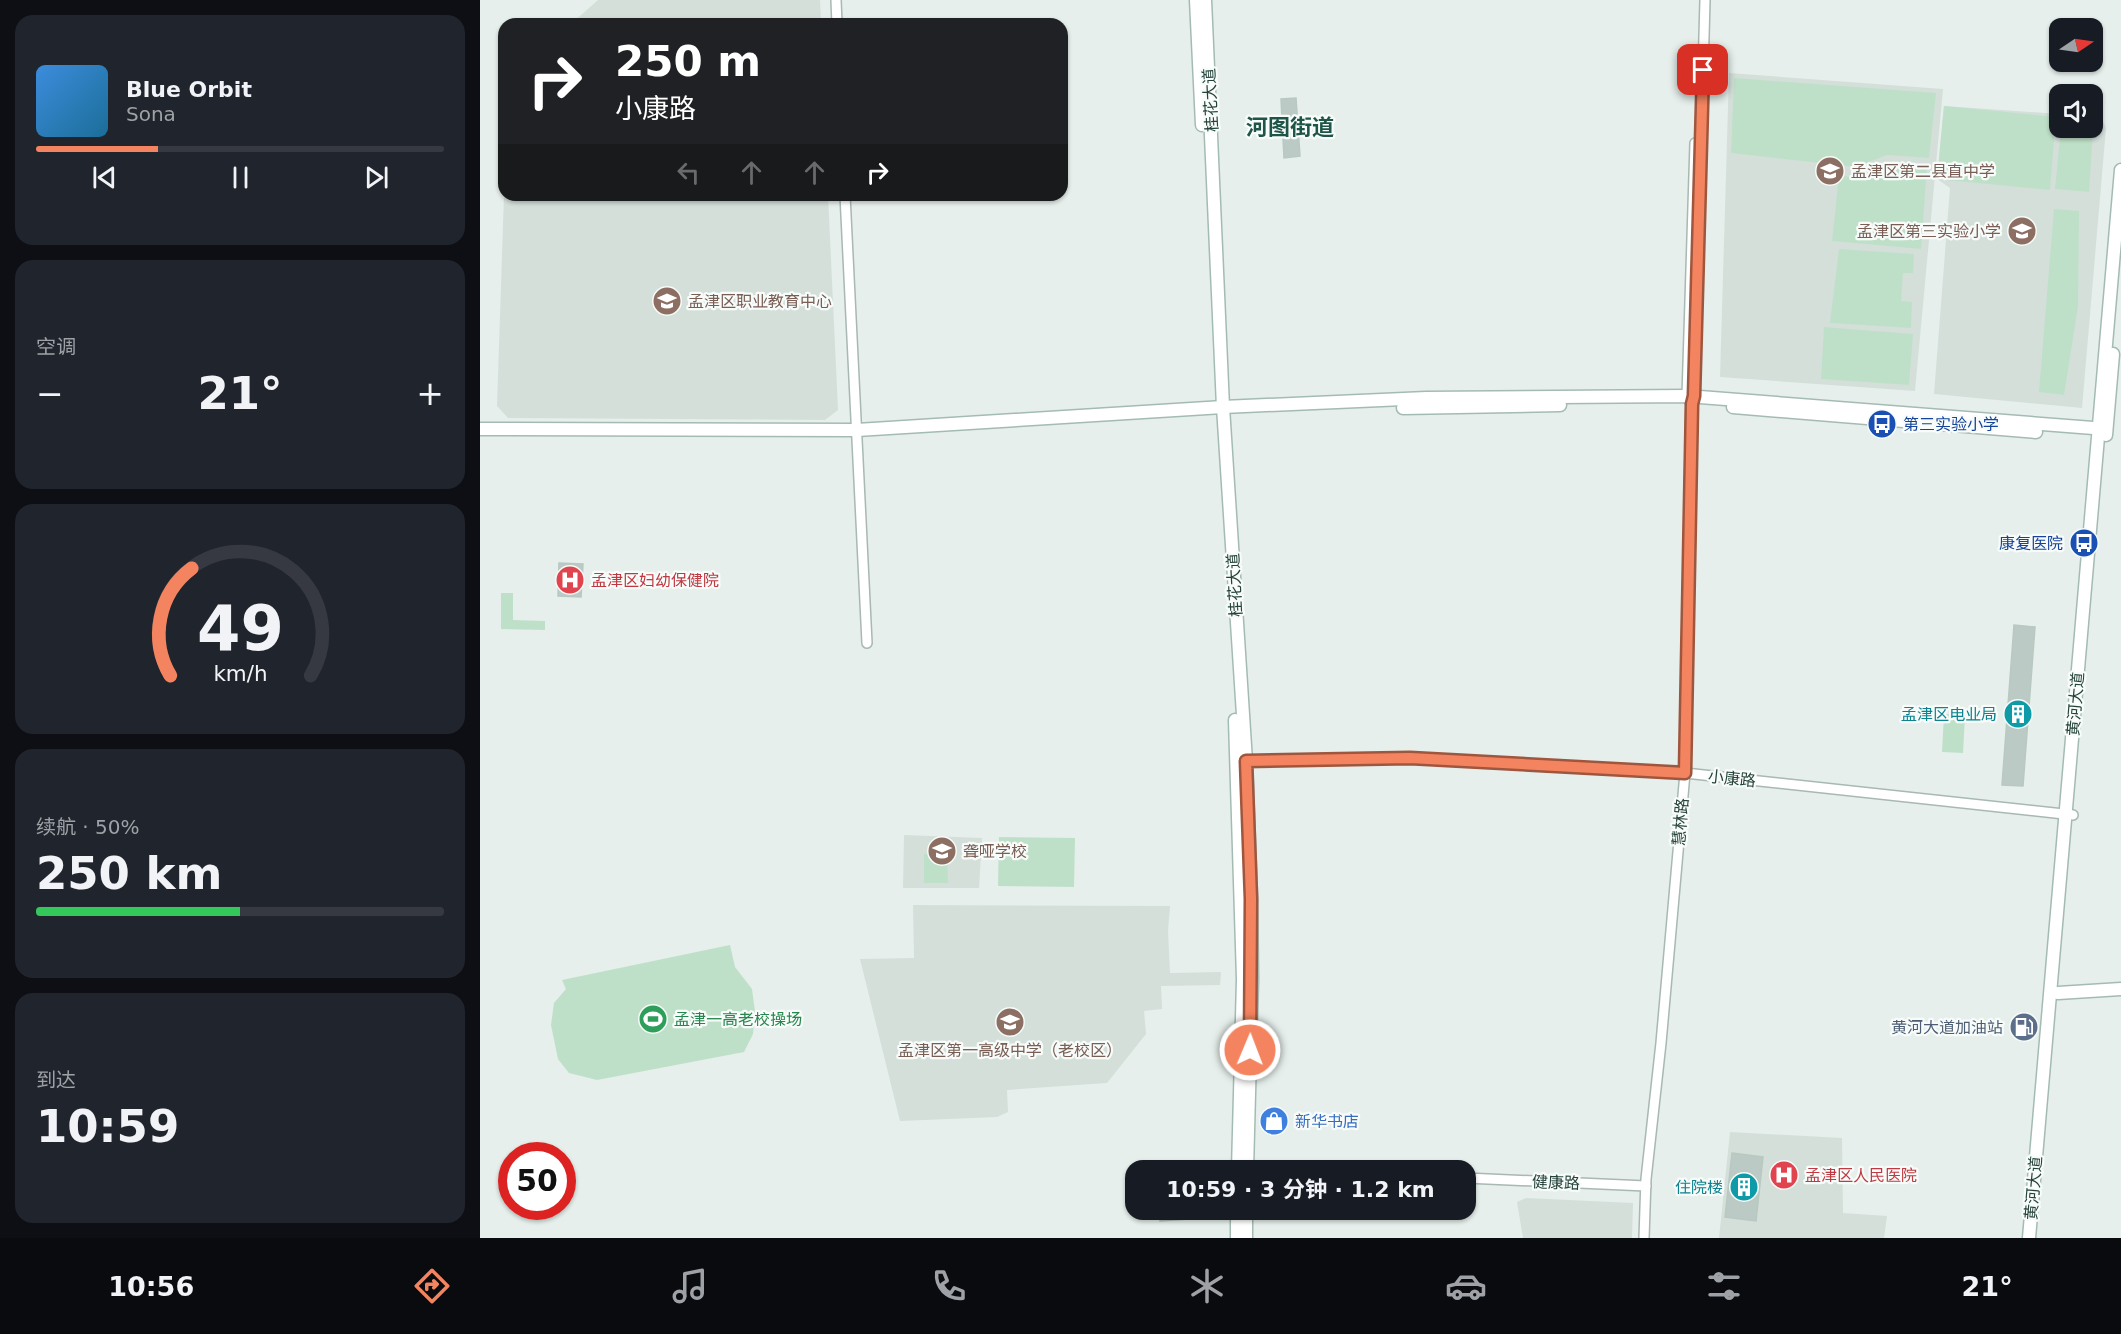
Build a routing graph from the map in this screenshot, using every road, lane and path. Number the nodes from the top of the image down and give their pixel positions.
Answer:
1 (836, 0) edge
2 (1196, 0) edge
3 (1205, 0) edge
4 (1699, 0) edge
5 (1705, 0) edge
6 (837, 18) edge
7 (2121, 170) edge
8 (845, 201) edge
9 (2121, 260) edge
10 (1691, 398) junction
11 (1220, 410) junction
12 (480, 429) edge
13 (857, 433) junction
14 (2102, 433) junction
15 (480, 436) edge
16 (867, 643) dead end
17 (1246, 761) junction
18 (1685, 773) junction
19 (2073, 815) junction
20 (2121, 989) edge
21 (2058, 993) junction
22 (1244, 1160) edge
23 (1244, 1160) edge
24 (1476, 1178) edge
25 (1646, 1186) junction
26 (1238, 1220) edge
27 (1246, 1220) edge
28 (1237, 1238) edge
29 (1246, 1238) edge
30 (1644, 1238) edge
31 (2029, 1238) edge
32 (2037, 1238) edge

1 - 6 street
2 - 11 main road, 桂花大道
3 - 11 main road, 桂花大道
4 - 10 street, 慧林路
5 - 10 street, 慧林路
7 - 14 main road, 黄河大道
8 - 13 street
9 - 14 main road, 黄河大道
10 - 11 main road
10 - 14 main road
10 - 18 street, 慧林路
11 - 13 main road
11 - 17 main road, 桂花大道
11 - 22 main road, 桂花大道
12 - 13 main road
13 - 15 main road
13 - 16 street
14 - 19 main road, 黄河大道
14 - 31 main road, 黄河大道
17 - 18 street, 小康路
17 - 23 main road, 桂花大道
18 - 19 street, 小康路
18 - 25 street, 慧林路
19 - 21 main road, 黄河大道
20 - 21 main road
21 - 32 main road, 黄河大道
24 - 25 street, 健康路
25 - 30 street, 慧林路
26 - 28 main road
27 - 29 main road

